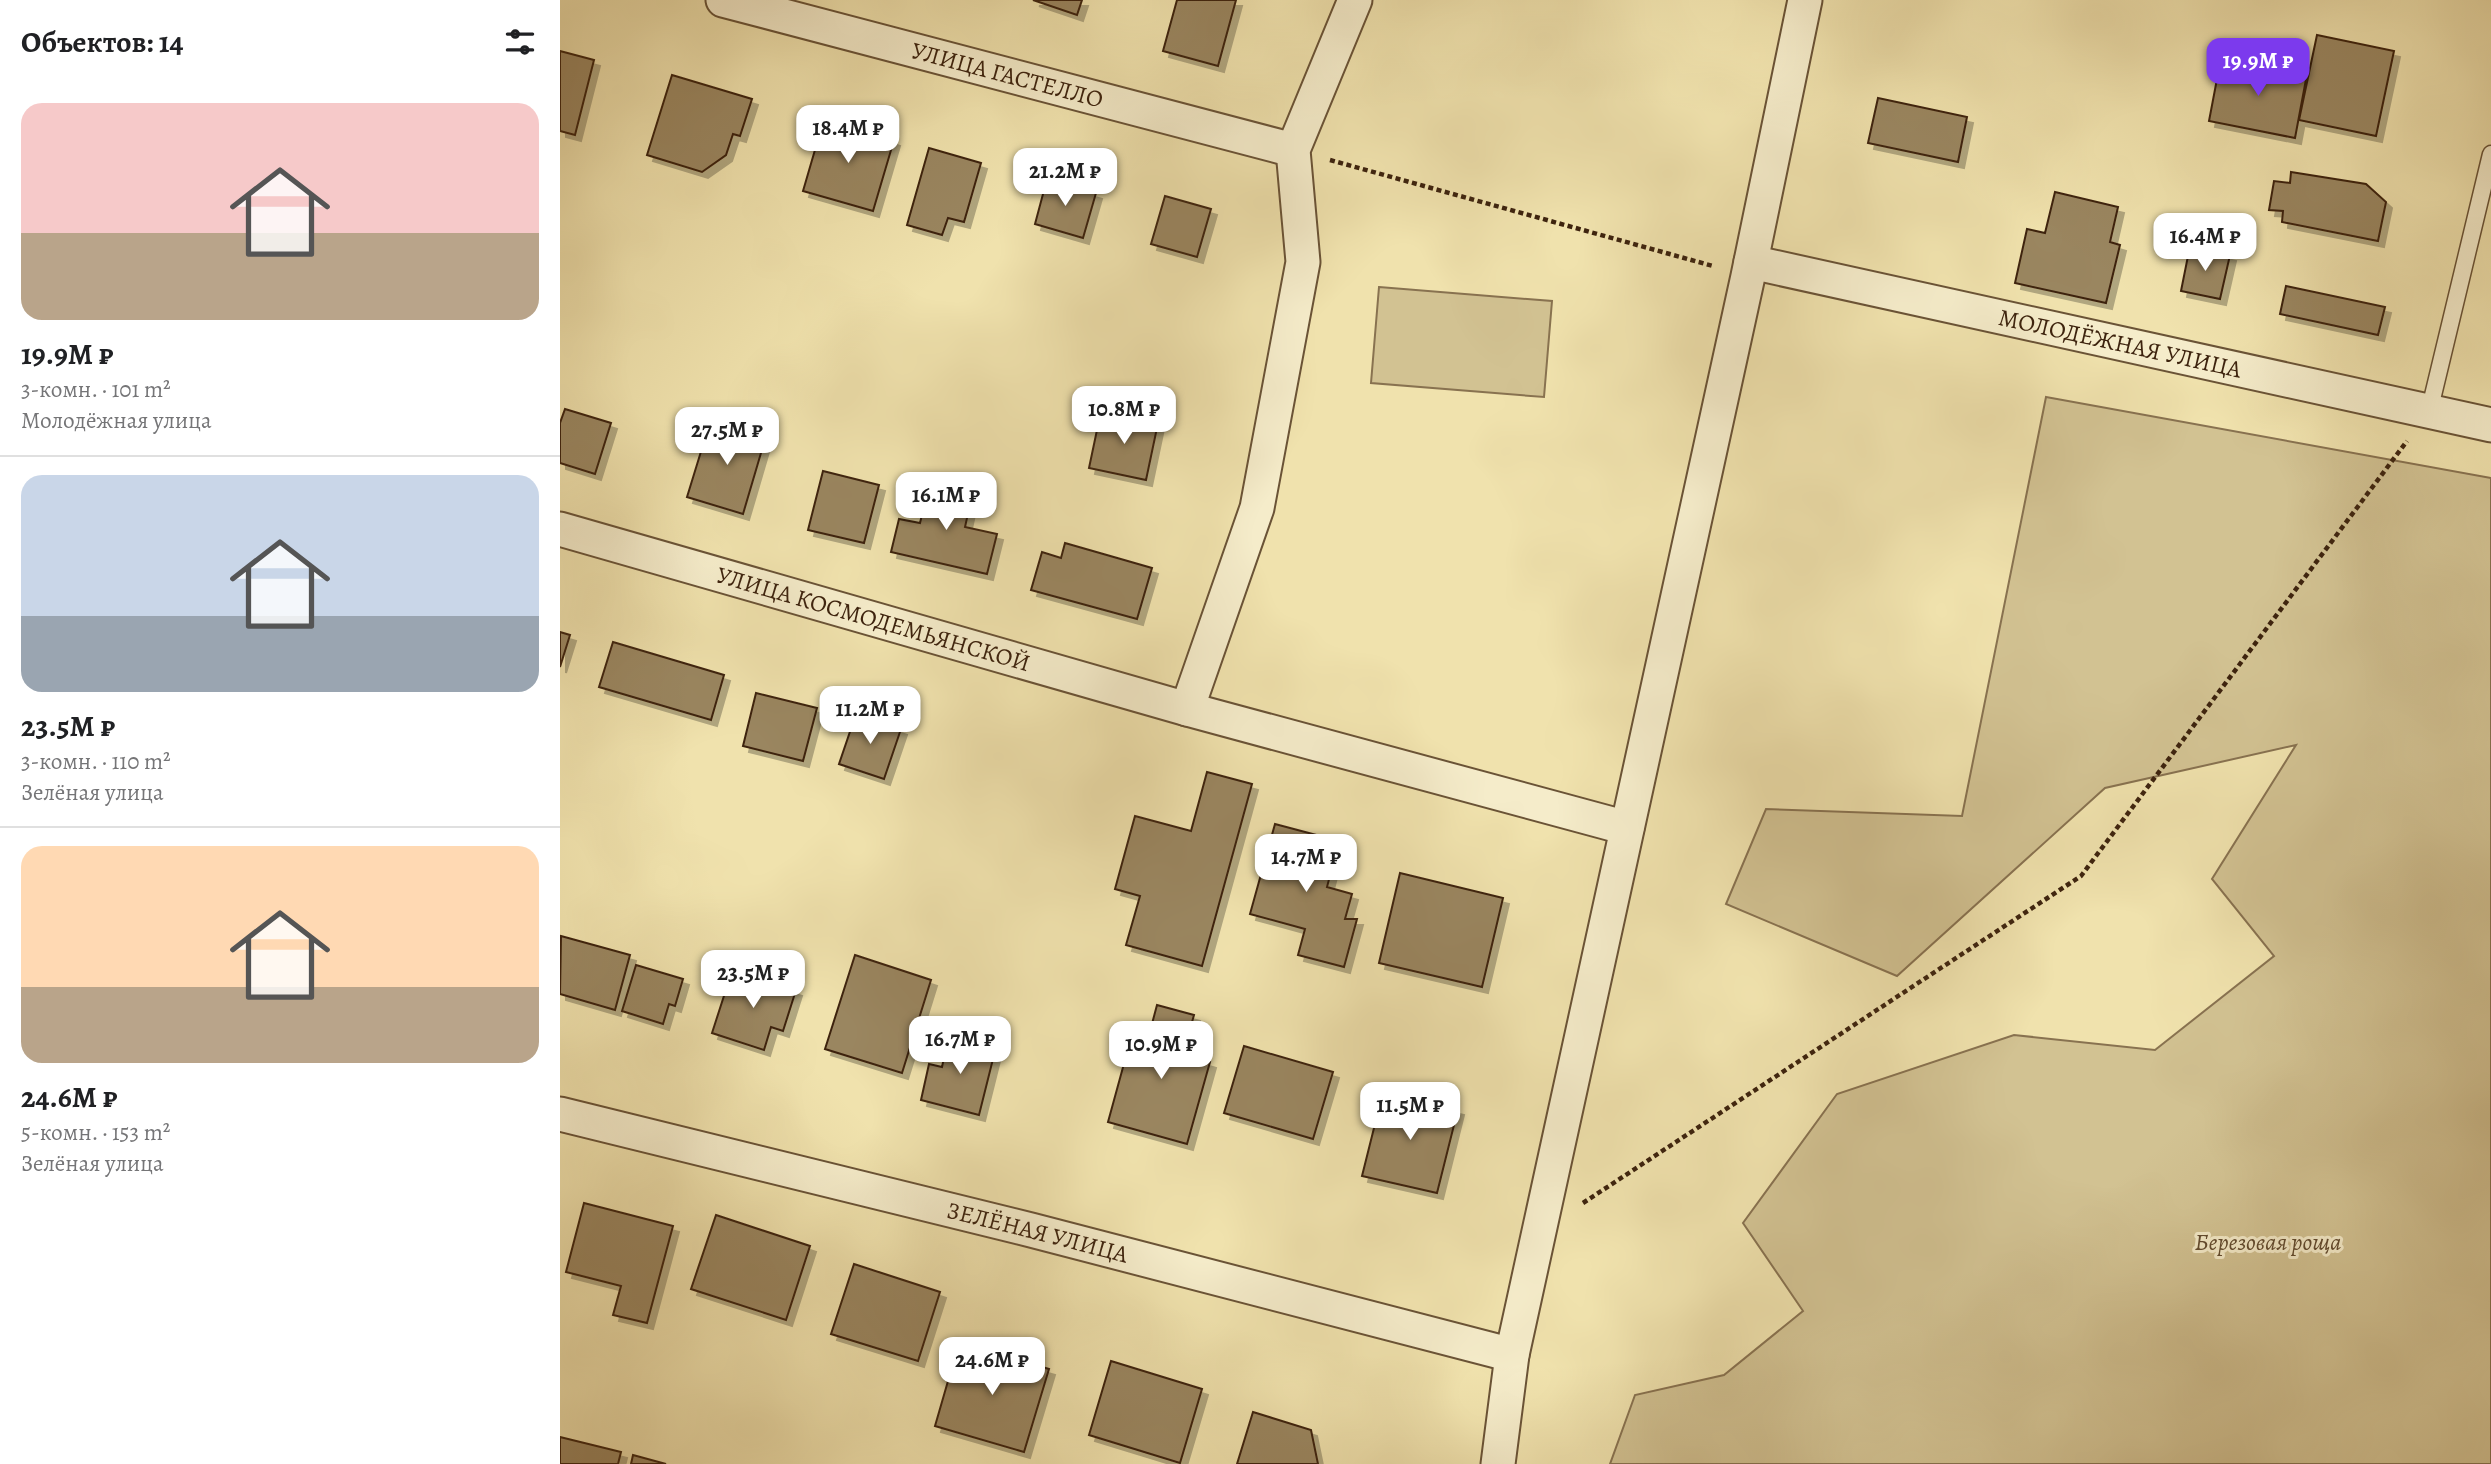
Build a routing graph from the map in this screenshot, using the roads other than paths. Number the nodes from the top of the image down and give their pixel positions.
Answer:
1 (723, 0) edge
2 (1355, 0) edge
3 (1805, 0) edge
4 (1293, 150) junction
5 (2491, 154) edge
6 (1749, 269) junction
7 (2429, 412) junction
8 (2491, 425) edge
9 (560, 529) edge
10 (1187, 709) junction
11 (1627, 828) junction
12 (560, 1114) edge
13 (1512, 1354) junction
14 (1498, 1464) edge

1 - 4 street, УЛИЦА ГАСТЕЛЛО
2 - 4 street
3 - 6 street
4 - 10 street
5 - 7 lane
6 - 7 street, МОЛОДЁЖНАЯ УЛИЦА
6 - 11 street
7 - 8 street, МОЛОДЁЖНАЯ УЛИЦА
9 - 10 street, УЛИЦА КОСМОДЕМЬЯНСКОЙ
10 - 11 street, УЛИЦА КОСМОДЕМЬЯНСКОЙ
11 - 13 street
12 - 13 street, ЗЕЛЁНАЯ УЛИЦА
13 - 14 street

